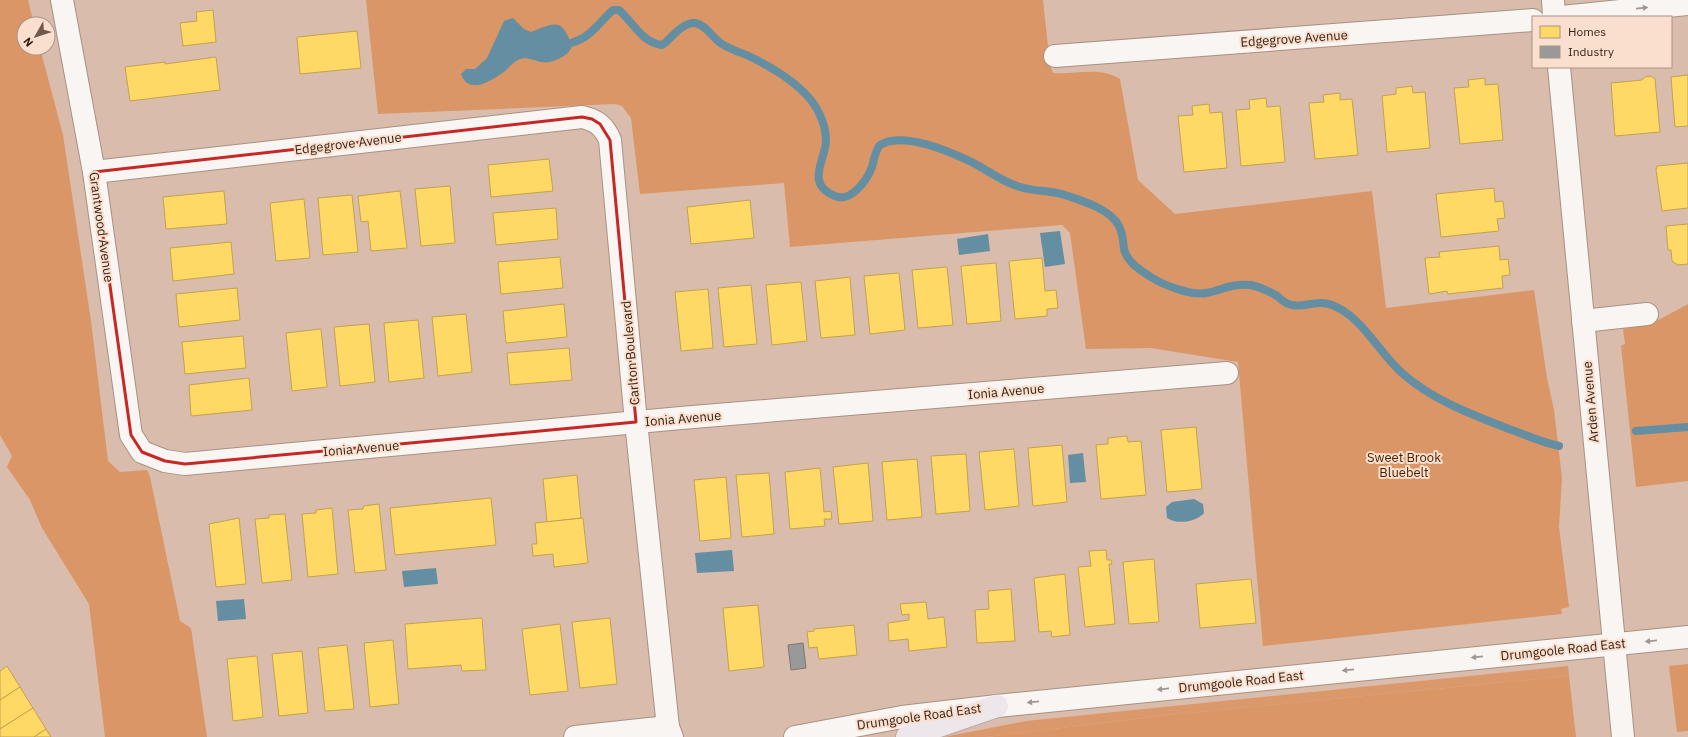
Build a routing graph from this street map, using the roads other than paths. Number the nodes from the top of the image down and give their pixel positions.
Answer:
1 (62, 0) edge
2 (1553, 0) edge
3 (1688, 4) edge
4 (1554, 16) edge
5 (1572, 16) edge
6 (1532, 20) edge
7 (1055, 56) dead end
8 (1559, 68) edge
9 (600, 124) joint
10 (94, 172) junction
11 (1647, 314) dead end
12 (1583, 321) junction
13 (1227, 373) dead end
14 (636, 422) junction
15 (142, 452) joint
16 (1688, 637) edge
17 (1614, 644) junction
18 (997, 706) junction
19 (670, 732) edge
20 (575, 737) edge
21 (795, 737) edge
22 (907, 737) edge
23 (1623, 737) edge

1 - 10 street, Grantwood Avenue
2 - 4 street
5 -> 3 street
6 - 7 street, Edgegrove Avenue
8 - 12 street, Arden Avenue
9 - 10 street, Edgegrove Avenue
9 - 14 street, Carlton Boulevard
10 - 15 street, Grantwood Avenue
11 - 12 street
12 - 17 street, Arden Avenue
13 - 14 street, Ionia Avenue
14 - 15 street, Ionia Avenue
14 - 19 street, Carlton Boulevard
16 -> 17 street, Drumgoole Road East
17 -> 18 street, Drumgoole Road East
17 - 23 street, Arden Avenue
18 - 21 street, Drumgoole Road East
18 - 22 highway
19 - 20 street

